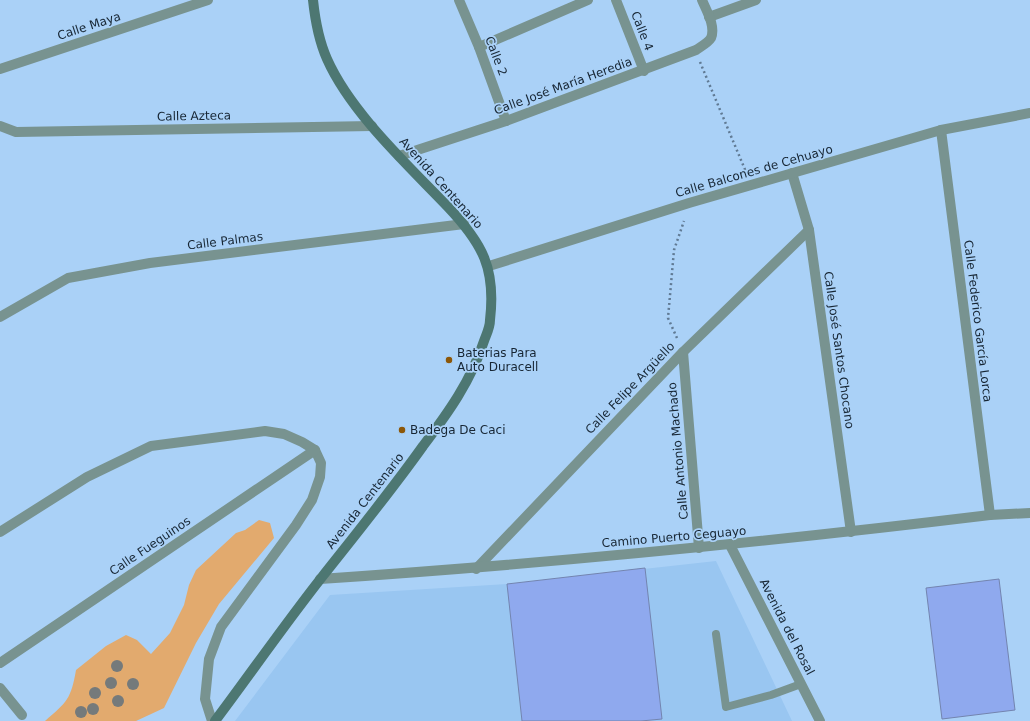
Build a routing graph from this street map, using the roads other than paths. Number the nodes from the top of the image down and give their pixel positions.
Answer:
1 (208, 0) edge
2 (313, 0) edge
3 (459, 0) edge
4 (588, 0) edge
5 (616, 0) edge
6 (702, 0) edge
7 (756, 0) edge
8 (710, 17) junction
9 (479, 47) junction
10 (0, 69) edge
11 (644, 71) junction
12 (1030, 113) edge
13 (506, 121) junction
14 (0, 126) edge
15 (372, 126) junction
16 (941, 130) junction
17 (399, 156) junction
18 (792, 173) junction
19 (464, 224) junction
20 (809, 230) junction
21 (489, 266) junction
22 (0, 317) edge
23 (683, 352) junction
24 (315, 450) junction
25 (1030, 512) edge
26 (990, 515) junction
27 (0, 532) edge
28 (852, 532) junction
29 (730, 546) junction
30 (699, 548) junction
31 (476, 568) junction
32 (320, 579) junction
33 (716, 634) dead end
34 (0, 663) edge
35 (801, 684) junction
36 (0, 688) edge
37 (22, 715) dead end
38 (212, 721) edge
39 (215, 721) edge
40 (820, 721) edge

1 - 10 street, Calle Maya
2 - 15 main road, Avenida Centenario
3 - 9 street, Calle 2
4 - 9 street
5 - 11 street, Calle 4
6 - 8 street
7 - 8 street
8 - 11 street, Calle José María Heredia
9 - 13 street, Calle 2
11 - 13 street, Calle José María Heredia
12 - 16 street, Calle Balcones de Cehuayo
13 - 17 street, Calle José María Heredia
14 - 15 street, Calle Azteca
15 - 17 main road, Avenida Centenario
16 - 18 street, Calle Balcones de Cehuayo
16 - 26 street, Calle Federico García Lorca
17 - 19 main road, Avenida Centenario
18 - 20 street, Calle José Santos Chocano
18 - 21 street, Calle Balcones de Cehuayo
19 - 21 main road, Avenida Centenario
19 - 22 street, Calle Palmas
20 - 23 street, Calle Felipe Argüello
20 - 28 street, Calle José Santos Chocano
21 - 32 main road, Avenida Centenario
23 - 30 street, Calle Antonio Machado
23 - 31 street, Calle Felipe Argüello
24 - 27 street
24 - 34 street, Calle Fueguinos
24 - 38 street
25 - 26 street, Camino Puerto Ceguayo
26 - 28 street, Camino Puerto Ceguayo
28 - 29 street, Camino Puerto Ceguayo
29 - 30 street, Camino Puerto Ceguayo
29 - 35 street, Avenida del Rosal
30 - 31 street, Camino Puerto Ceguayo
31 - 32 street, Camino Puerto Ceguayo
32 - 39 main road, Avenida Centenario
33 - 35 lane
35 - 40 street, Avenida del Rosal
36 - 37 street

